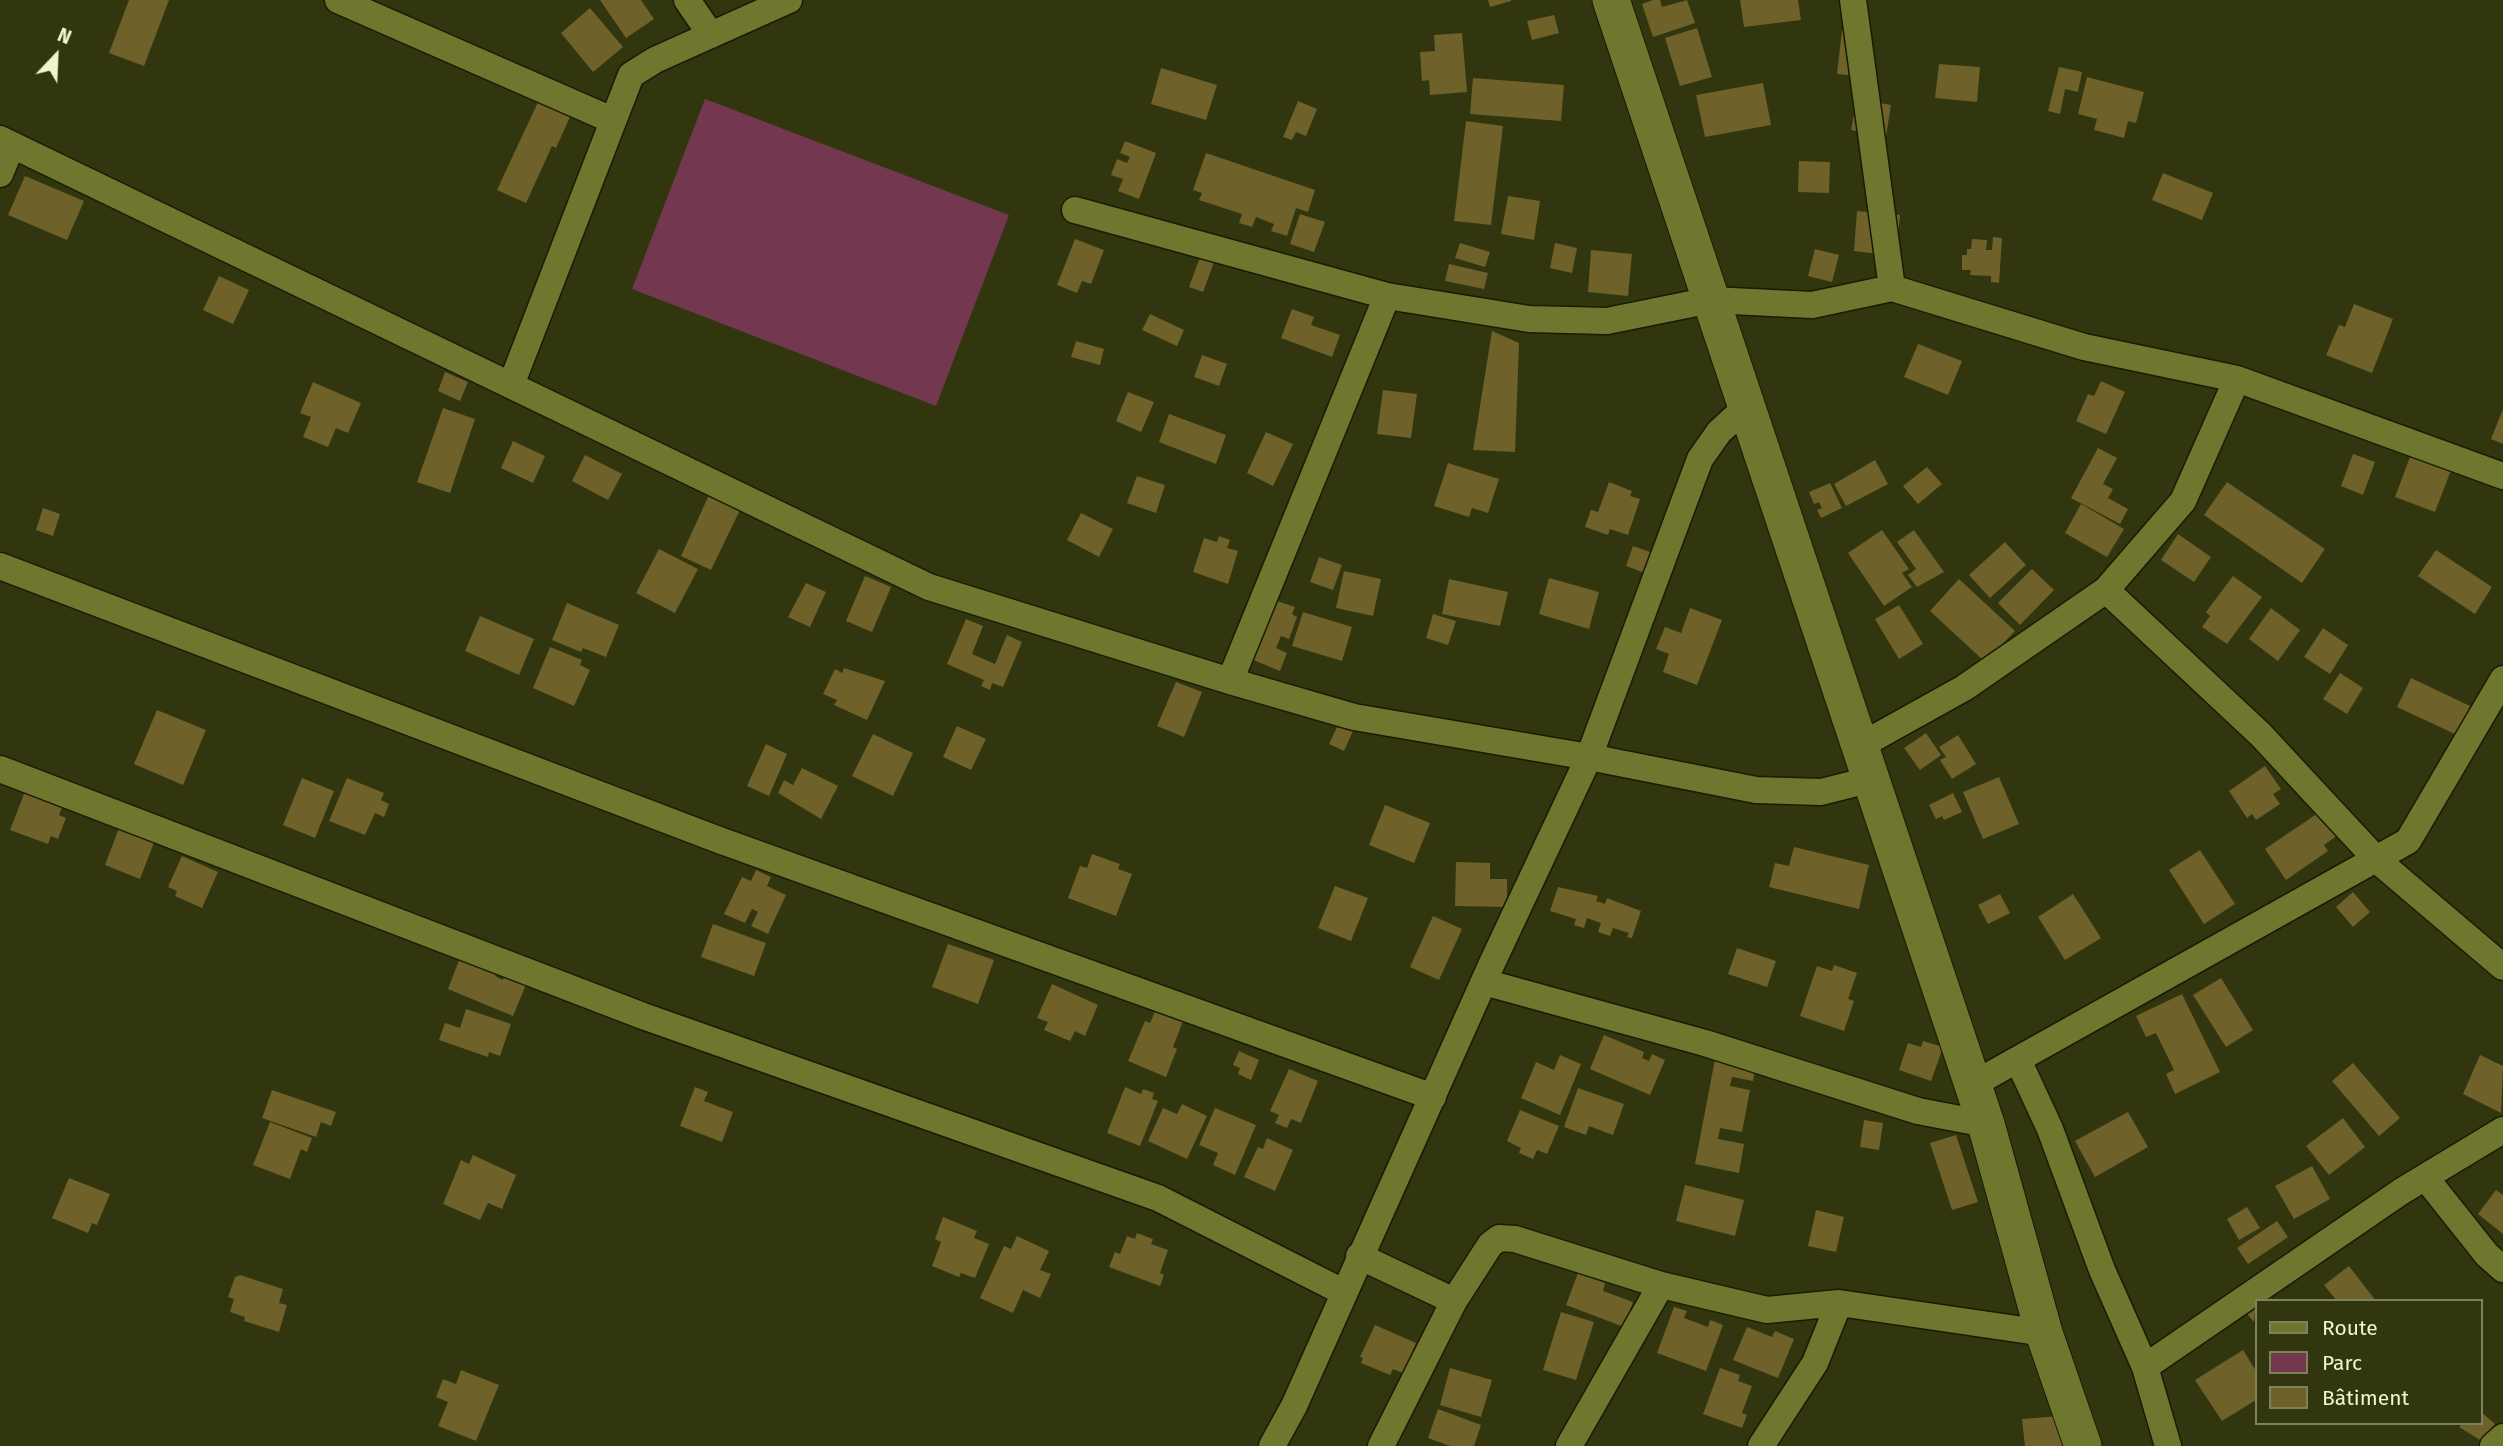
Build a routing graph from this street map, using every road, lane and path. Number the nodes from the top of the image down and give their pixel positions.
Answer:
1 (338, 0) edge
2 (687, 0) edge
3 (789, 0) edge
4 (1611, 0) edge
5 (1853, 0) edge
6 (711, 35) junction
7 (612, 120) junction
8 (6, 142) edge
9 (0, 174) edge
10 (1075, 210) dead end
11 (1892, 288) junction
12 (1387, 296) junction
13 (1711, 300) junction
14 (2237, 379) junction
15 (512, 385) junction
16 (1745, 408) junction
17 (2503, 476) edge
18 (0, 566) edge
19 (2106, 590) junction
20 (2503, 679) edge
21 (1230, 681) junction
22 (1589, 757) junction
23 (1863, 764) junction
24 (0, 769) edge
25 (2377, 859) junction
26 (2503, 967) edge
27 (1484, 982) junction
28 (2018, 1060) junction
29 (1972, 1085) junction
30 (1433, 1097) junction
31 (1986, 1124) junction
32 (2503, 1130) edge
33 (2424, 1177) junction
34 (1359, 1256) junction
35 (2503, 1269) edge
36 (1661, 1285) junction
37 (1343, 1292) junction
38 (1454, 1301) junction
39 (1839, 1303) junction
40 (2044, 1333) junction
41 (2145, 1367) junction
42 (2503, 1437) edge
43 (1272, 1446) edge
44 (1381, 1446) edge
45 (1569, 1446) edge
46 (1761, 1446) edge
47 (2083, 1446) edge
48 (2168, 1446) edge
49 (2493, 1446) edge

1 - 7 street
2 - 6 street
3 - 6 street
4 - 13 main road
5 - 11 street
6 - 7 street
7 - 15 street
8 - 9 street
8 - 15 street
10 - 12 street
11 - 13 street
11 - 14 street
12 - 13 street
12 - 21 street
13 - 16 main road
14 - 17 street
14 - 19 street
15 - 21 street
16 - 22 street
16 - 23 main road
18 - 30 street
19 - 23 street
19 - 25 street
20 - 25 street
21 - 22 street
22 - 23 street
22 - 27 street
23 - 29 main road
24 - 37 street
25 - 26 street
25 - 28 street
27 - 30 street
27 - 31 street
28 - 29 street
28 - 41 street
29 - 31 main road
30 - 34 street
31 - 40 main road
32 - 33 street
33 - 35 street
33 - 41 street
34 - 37 street
34 - 38 street
36 - 38 street
36 - 39 street
36 - 45 street
37 - 43 street
38 - 44 street
39 - 40 street
39 - 46 street
40 - 47 main road
41 - 48 street
42 - 49 street

